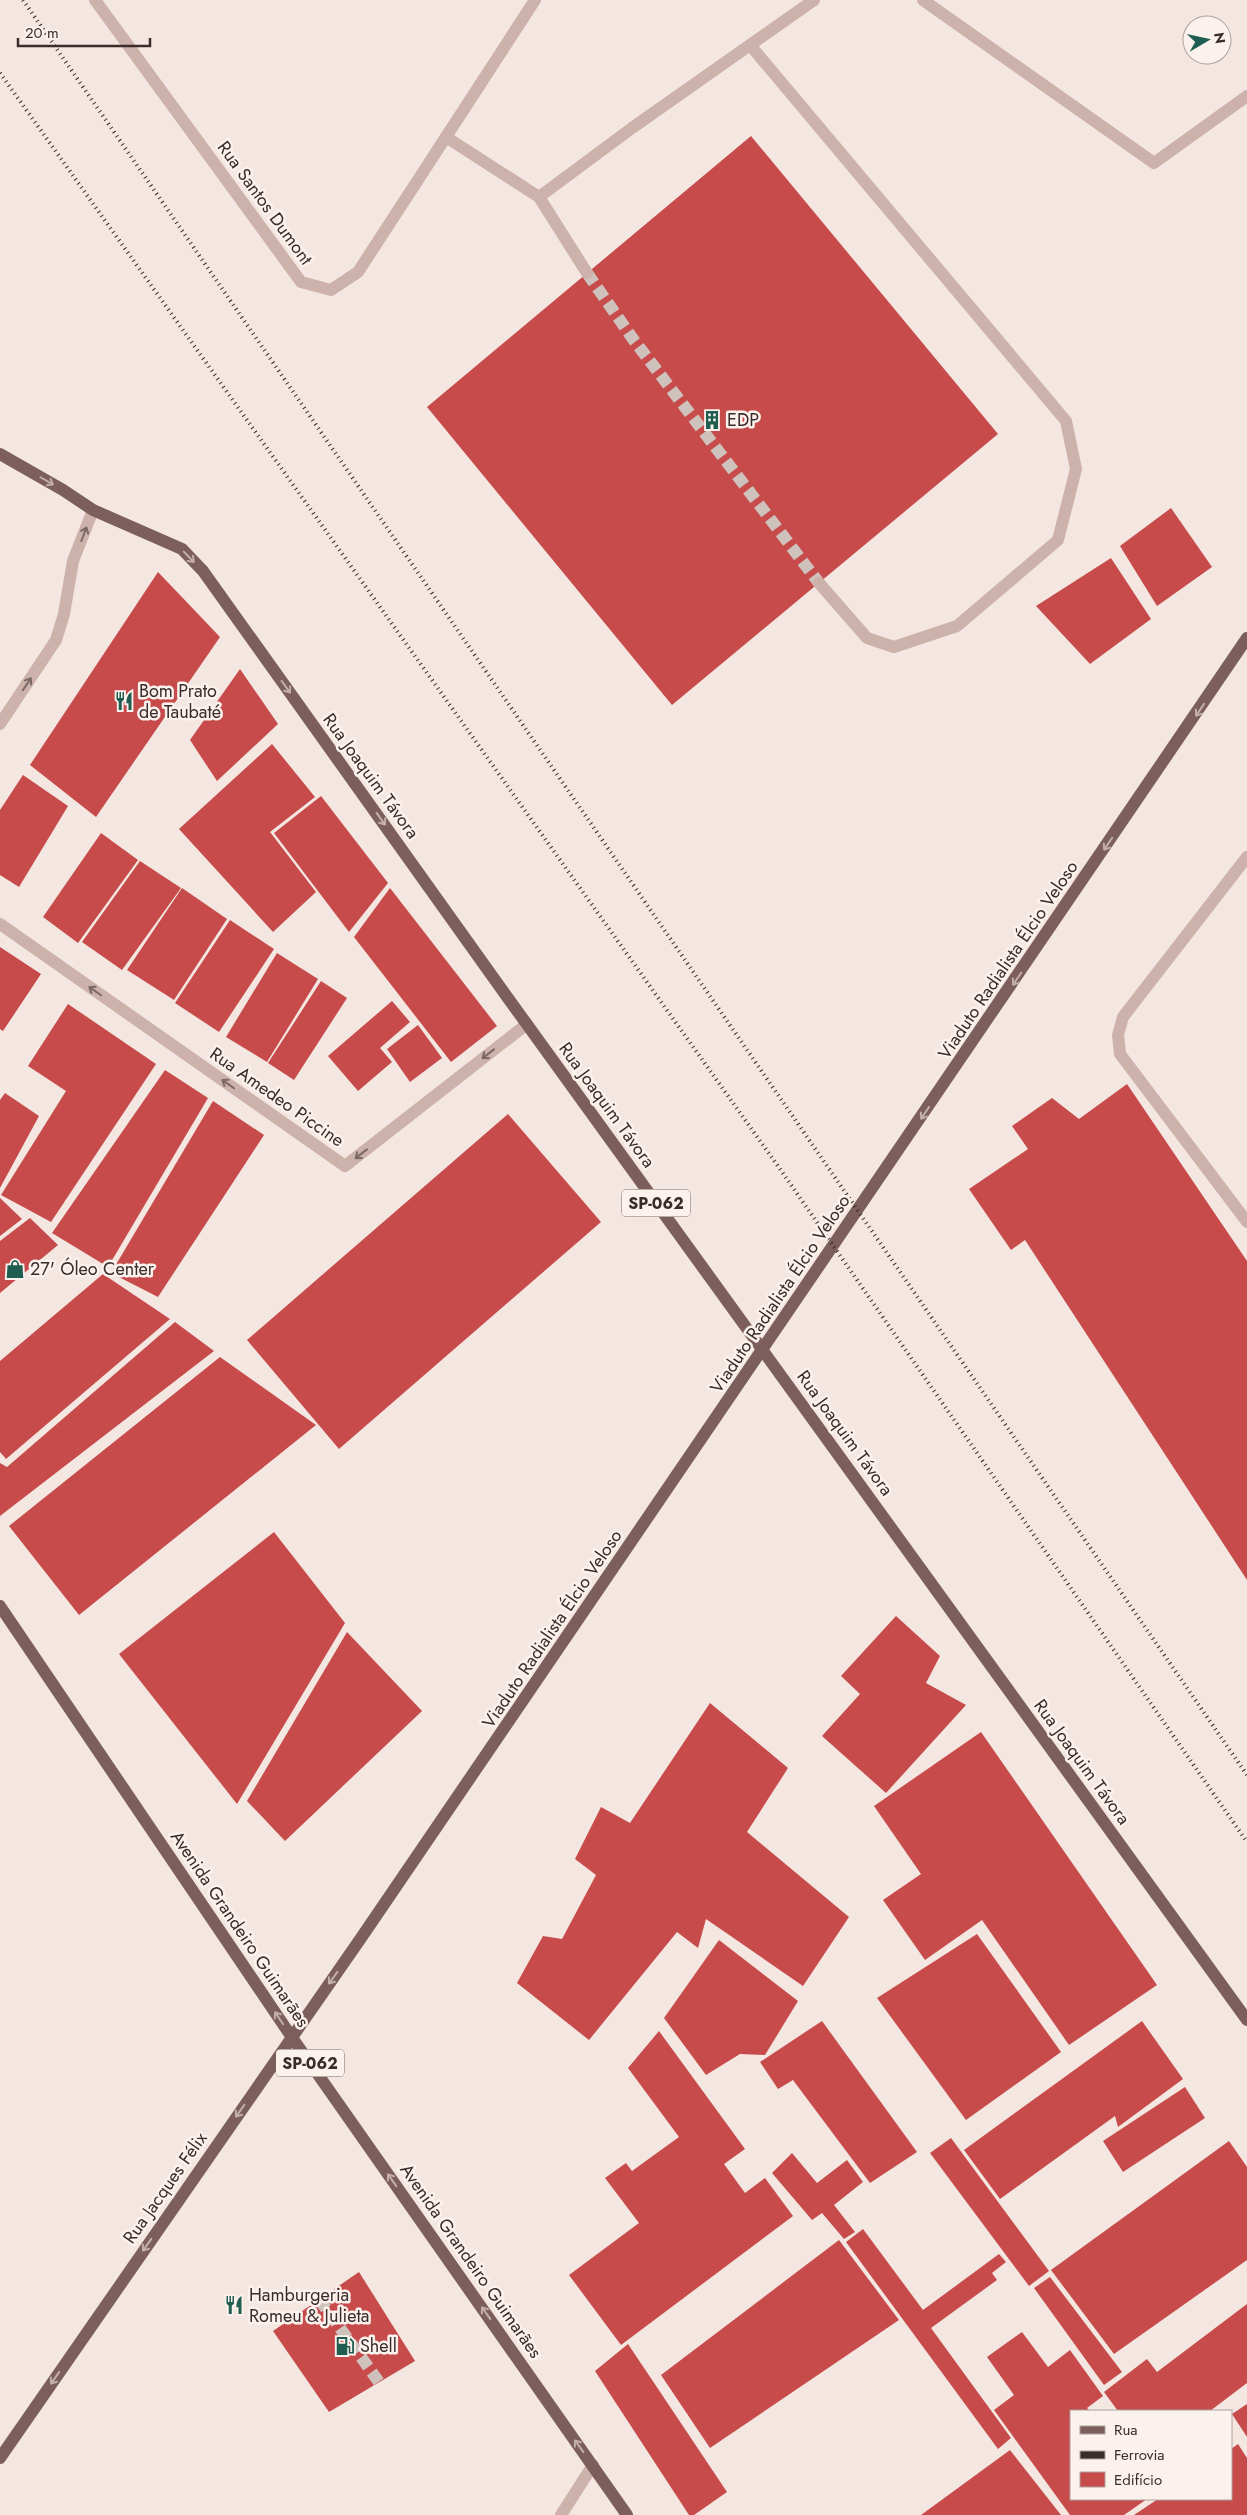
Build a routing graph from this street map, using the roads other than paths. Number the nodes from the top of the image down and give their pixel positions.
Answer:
1 (95, 0) edge
2 (535, 0) edge
3 (814, 0) edge
4 (923, 0) edge
5 (750, 44) junction
6 (1247, 96) edge
7 (446, 136) junction
8 (539, 197) junction
9 (587, 273) tunnel mouth
10 (0, 454) edge
11 (93, 510) junction
12 (819, 583) tunnel mouth
13 (1247, 638) edge
14 (0, 724) edge
15 (1247, 857) edge
16 (0, 924) edge
17 (527, 1024) junction
18 (1247, 1222) edge
19 (0, 1606) edge
20 (361, 1938) joint
21 (1247, 2020) edge
22 (291, 2036) junction
23 (0, 2458) edge
24 (593, 2465) junction
25 (561, 2515) edge
26 (626, 2515) edge

1 - 7 street, Rua Santos Dumont
2 - 7 street, Rua Santos Dumont
3 - 5 street
4 - 6 street
5 - 8 street
5 - 12 street
7 - 8 street
8 - 9 street
10 -> 11 main road, Rua Joaquim Távora / SP-062
14 -> 11 street
11 -> 17 main road, Rua Joaquim Távora / SP-062
13 -> 20 main road, Viaduto Radialista Élcio Veloso
15 - 18 street
17 -> 16 street, Rua Amedeo Piccine
17 - 21 main road, Rua Joaquim Távora / SP-062
22 -> 19 main road, Avenida Grandeiro Guimarães / SP-062
20 -> 22 main road, Rua Jacques Félix
22 -> 23 main road, Rua Jacques Félix
24 -> 22 main road, Avenida Grandeiro Guimarães / SP-062
24 - 25 street
24 - 26 main road, Avenida Grandeiro Guimarães / SP-062

